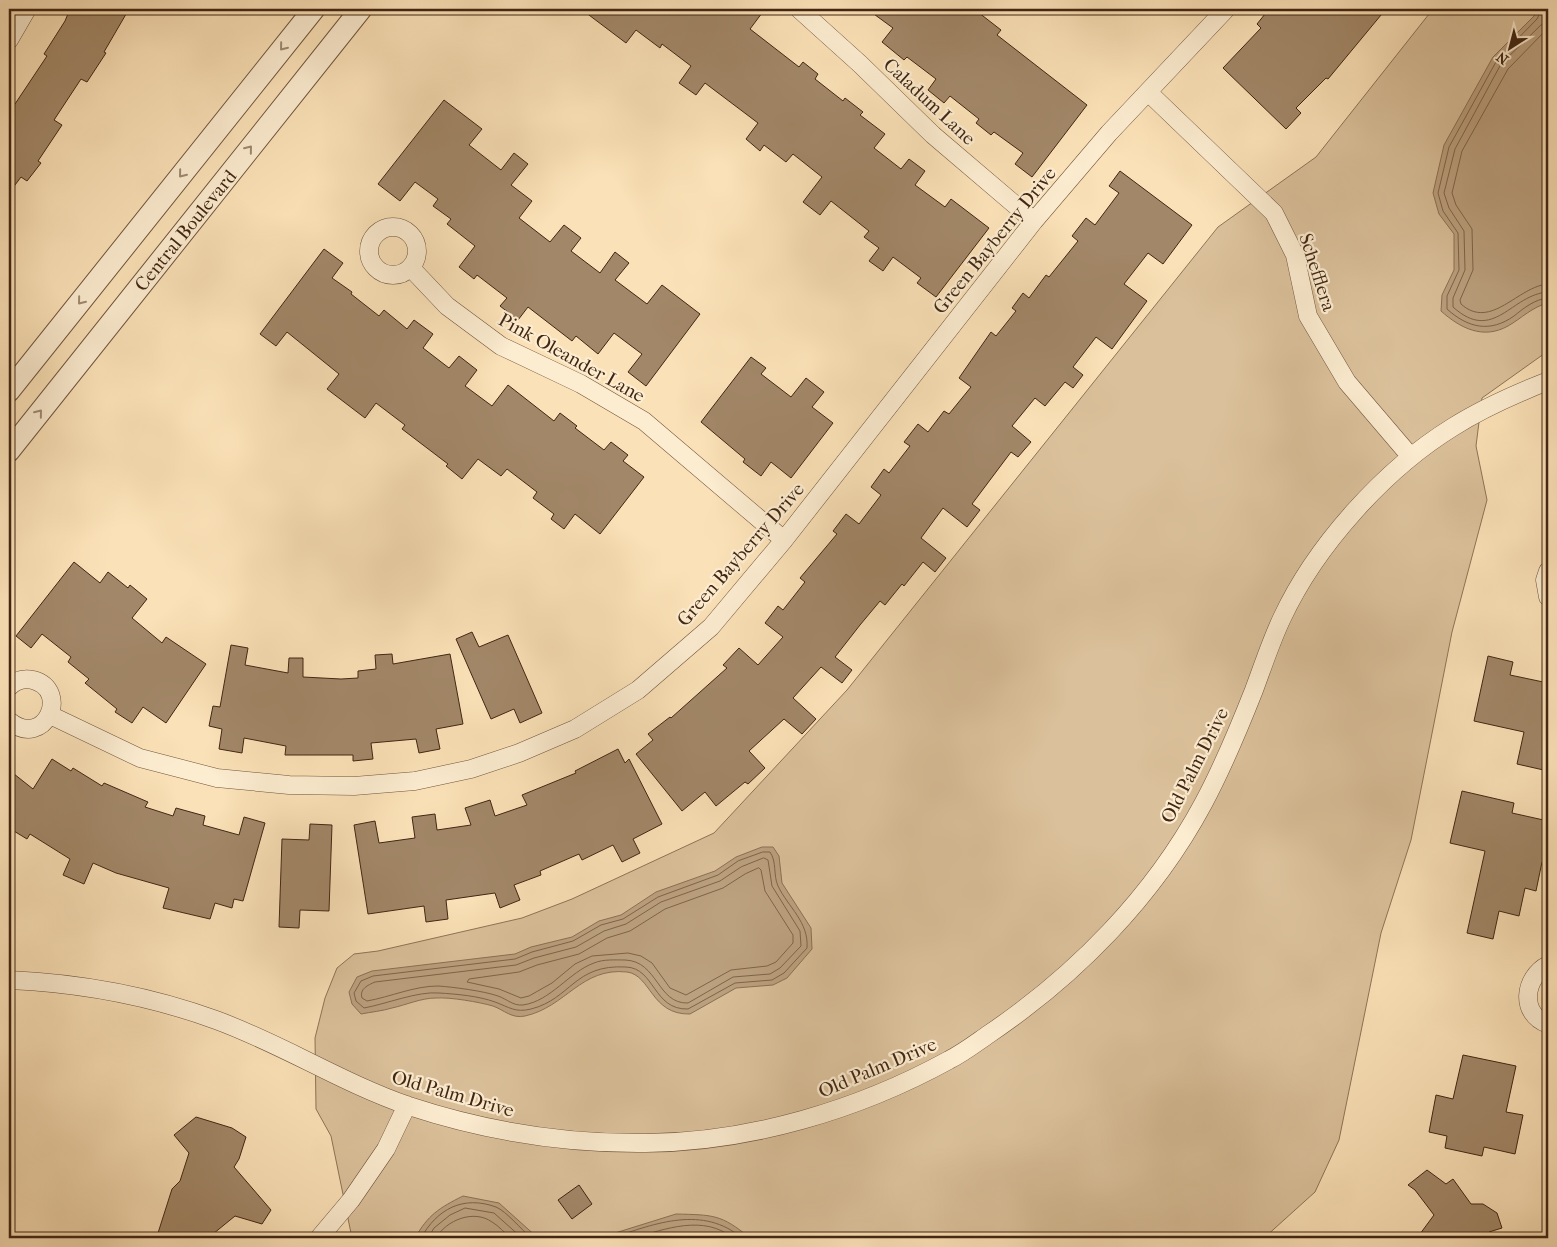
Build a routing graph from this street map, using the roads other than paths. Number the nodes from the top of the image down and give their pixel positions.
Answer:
1 (27, 9) edge
2 (314, 9) edge
3 (362, 9) edge
4 (799, 9) edge
5 (1226, 9) edge
6 (9, 40) edge
7 (1148, 92) junction
8 (1034, 221) junction
9 (411, 268) dead end
10 (1548, 381) edge
11 (9, 391) edge
12 (9, 452) edge
13 (1411, 457) junction
14 (784, 540) junction
15 (1548, 570) edge
16 (1548, 597) edge
17 (9, 687) edge
18 (50, 715) junction
19 (9, 721) edge
20 (1548, 966) edge
21 (9, 980) edge
22 (1548, 1024) edge
23 (407, 1105) junction
24 (319, 1238) edge

1 - 6 street
2 -> 11 street, Central Boulevard
12 -> 3 street, Central Boulevard
4 - 8 street, Caladum Lane
5 - 7 street, Green Bayberry Drive
7 - 8 street, Green Bayberry Drive
7 - 13 street, Schefflera
8 - 14 street, Green Bayberry Drive
9 - 14 street, Pink Oleander Lane
10 - 13 street, Old Palm Drive
13 - 23 street, Old Palm Drive
14 - 18 street, Green Bayberry Drive
15 - 16 street
17 - 18 street
18 - 19 street
20 - 22 street
21 - 23 street, Old Palm Drive
23 - 24 street

